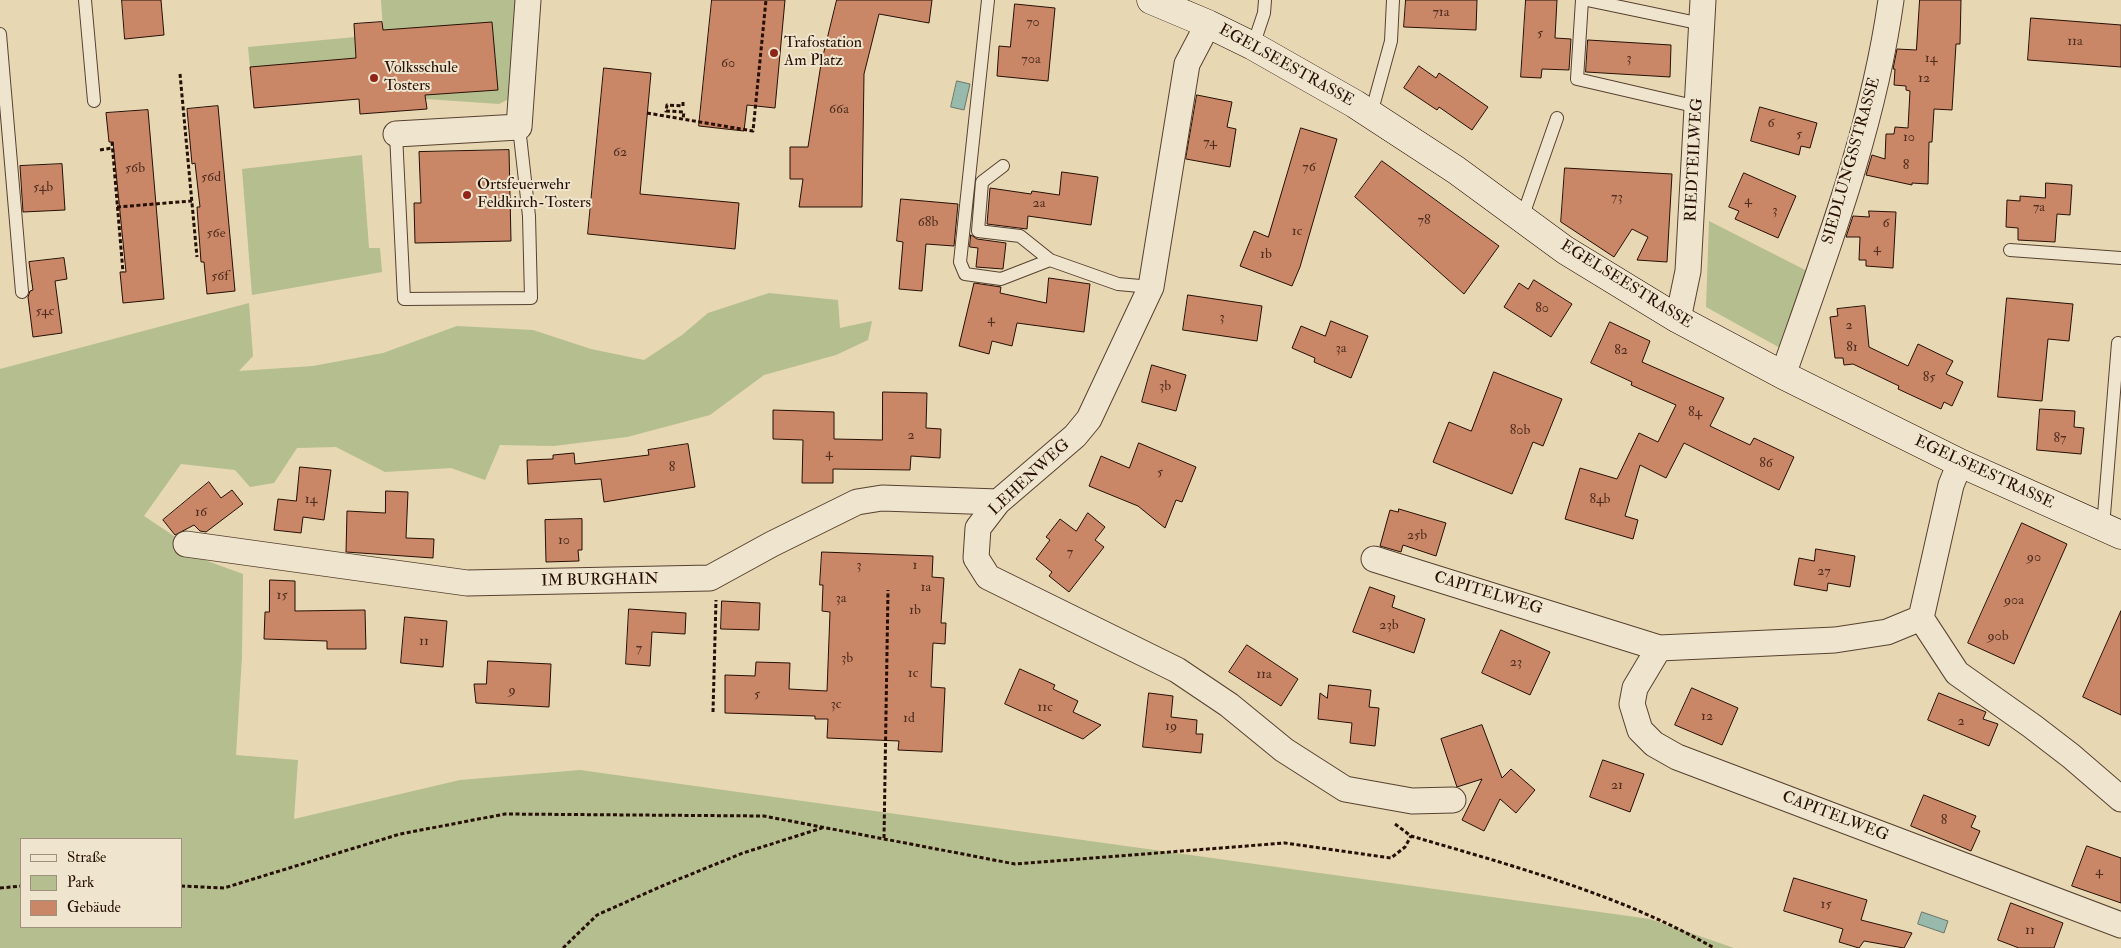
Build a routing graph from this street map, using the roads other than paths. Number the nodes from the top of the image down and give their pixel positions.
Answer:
1 (84, 0) edge
2 (528, 0) edge
3 (988, 0) edge
4 (1151, 0) edge
5 (1265, 0) edge
6 (1393, 0) edge
7 (1582, 0) edge
8 (1587, 0) edge
9 (1891, 0) edge
10 (1703, 12) edge
11 (1208, 24) junction
12 (0, 34) edge
13 (1253, 46) junction
14 (94, 101) dead end
15 (1698, 107) junction
16 (1370, 114) junction
17 (1557, 118) dead end
18 (519, 127) junction
19 (396, 134) joint
20 (1003, 166) dead end
21 (1522, 218) junction
22 (2010, 250) dead end
23 (2121, 258) edge
24 (1050, 260) junction
25 (1151, 287) junction
26 (22, 292) dead end
27 (1678, 319) junction
28 (2118, 343) dead end
29 (1783, 375) junction
30 (1960, 463) junction
31 (998, 502) junction
32 (2112, 531) edge
33 (186, 544) dead end
34 (1374, 559) dead end
35 (1921, 618) junction
36 (1659, 648) junction
37 (2121, 799) edge
38 (1453, 800) dead end
39 (2121, 926) edge

1 - 14 lane
2 - 18 street
3 - 24 lane
4 - 11 street, EGELSEESTRASSE
5 - 13 lane
6 - 16 lane
7 - 15 lane
8 - 10 lane
9 - 29 street, SIEDLUNGSSTRASSE
10 - 15 street, RIEDTEILWEG
11 - 13 street, EGELSEESTRASSE
11 - 25 street, LEHENWEG
12 - 26 lane
13 - 16 street, EGELSEESTRASSE
15 - 27 street, RIEDTEILWEG
16 - 21 street, EGELSEESTRASSE
17 - 21 lane
18 - 19 street
18 - 19 lane
20 - 24 lane
21 - 27 street, EGELSEESTRASSE
22 - 23 lane
24 - 25 lane
25 - 31 street, LEHENWEG
27 - 29 street, EGELSEESTRASSE
28 - 32 lane
29 - 30 street, EGELSEESTRASSE
30 - 32 street, EGELSEESTRASSE
30 - 35 street
31 - 33 street, IM BURGHAIN
31 - 38 street, LEHENWEG
34 - 36 street, CAPITELWEG
35 - 36 street, CAPITELWEG
35 - 37 street
36 - 39 street, CAPITELWEG

